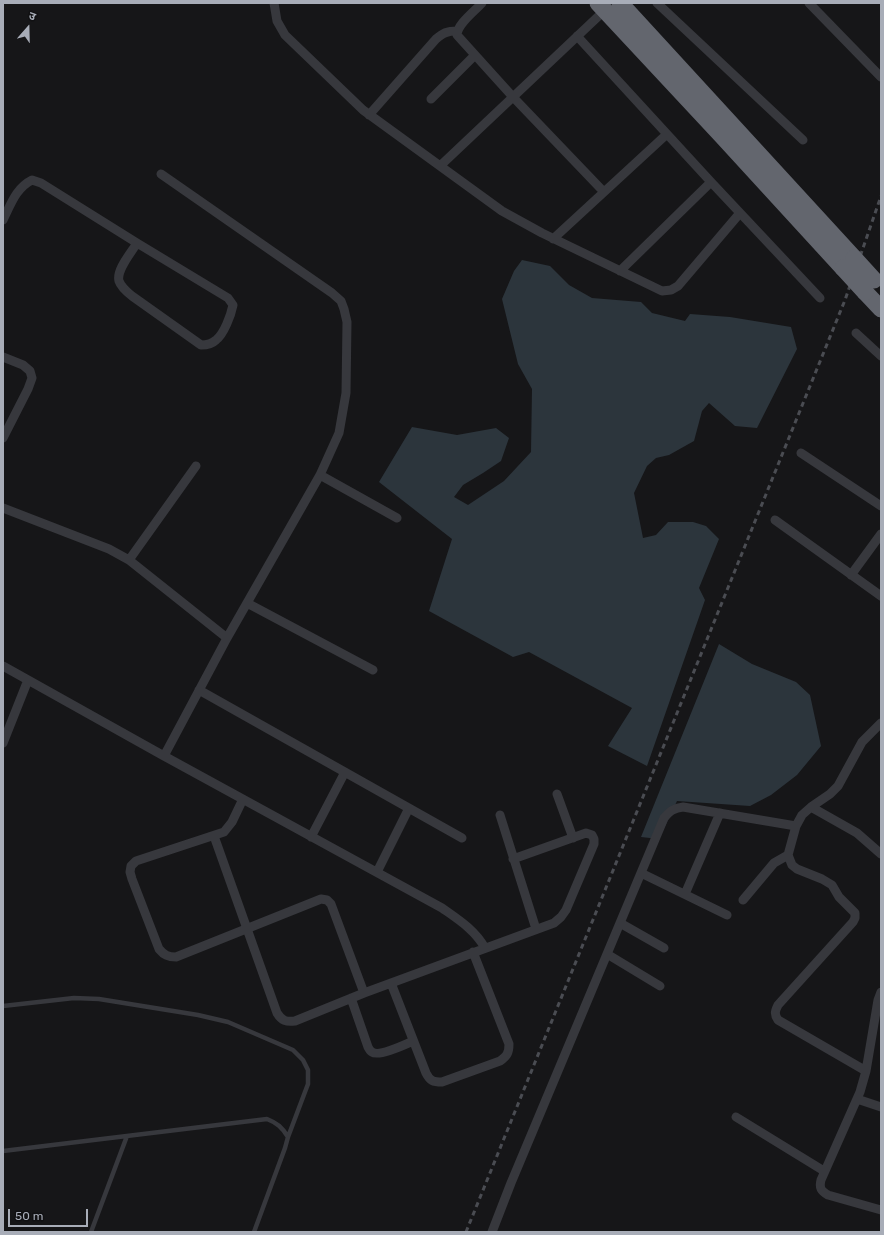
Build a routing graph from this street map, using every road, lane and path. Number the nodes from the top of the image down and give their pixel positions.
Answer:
1 (274, 3) edge
2 (482, 3) edge
3 (657, 3) edge
4 (809, 3) edge
5 (608, 5) edge
6 (457, 31) junction
7 (578, 36) junction
8 (475, 55) junction
9 (881, 77) edge
10 (513, 98) junction
11 (431, 99) dead end
12 (369, 115) junction
13 (667, 134) junction
14 (803, 140) dead end
15 (440, 166) junction
16 (161, 174) dead end
17 (710, 182) junction
18 (603, 191) junction
19 (740, 213) junction
20 (3, 220) edge
21 (553, 239) junction
22 (137, 243) junction
23 (620, 271) junction
24 (873, 286) edge
25 (820, 298) dead end
26 (881, 309) edge
27 (856, 333) dead end
28 (881, 356) edge
29 (3, 357) edge
30 (3, 438) edge
31 (801, 453) dead end
32 (196, 466) dead end
33 (320, 475) junction
34 (881, 506) edge
35 (3, 508) edge
36 (397, 518) dead end
37 (775, 520) dead end
38 (881, 534) edge
39 (128, 560) junction
40 (851, 575) junction
41 (881, 596) edge
42 (247, 603) junction
43 (227, 638) junction
44 (3, 666) edge
45 (373, 670) dead end
46 (28, 680) junction
47 (199, 690) junction
48 (881, 723) edge
49 (3, 743) edge
50 (164, 756) junction
51 (345, 772) junction
52 (557, 794) dead end
53 (243, 799) junction
54 (810, 807) junction
55 (409, 808) junction
56 (720, 813) junction
57 (500, 815) dead end
58 (796, 826) junction
59 (214, 836) junction
60 (311, 837) junction
61 (462, 838) dead end
62 (572, 838) junction
63 (881, 854) edge
64 (788, 855) junction
65 (514, 859) junction
66 (377, 872) junction
67 (641, 873) junction
68 (685, 894) junction
69 (743, 900) dead end
70 (727, 915) dead end
71 (620, 924) junction
72 (536, 929) junction
73 (247, 930) junction
74 (485, 948) junction
75 (664, 948) dead end
76 (473, 952) junction
77 (607, 954) junction
78 (391, 983) junction
79 (660, 986) dead end
80 (881, 992) edge
81 (364, 993) junction
82 (351, 998) junction
83 (3, 1006) edge
84 (413, 1041) junction
85 (866, 1071) junction
86 (856, 1099) junction
87 (881, 1107) edge
88 (736, 1118) dead end
89 (127, 1136) junction
90 (288, 1137) junction
91 (3, 1151) edge
92 (824, 1171) junction
93 (881, 1210) edge
94 (90, 1232) edge
95 (254, 1232) edge
96 (492, 1232) edge

1 - 12 street
2 - 6 street
3 - 14 street
4 - 9 street
5 - 7 street
5 - 24 highway, bridge
6 - 8 street
6 - 12 street
7 - 10 street
7 - 13 street
8 - 10 street
8 - 11 street
10 - 15 street
10 - 18 street
12 - 15 street
13 - 17 street
13 - 18 street
15 - 21 street
16 - 33 street
17 - 19 street
17 - 23 street
18 - 21 street
19 - 23 street
19 - 25 street
20 - 22 street
21 - 23 street
22 - 22 street
24 - 26 highway
27 - 28 street
29 - 30 street
31 - 34 street
32 - 39 street
33 - 36 street
33 - 42 street
35 - 39 street
37 - 40 street
38 - 40 street
39 - 43 street
40 - 41 street
42 - 43 street
42 - 45 street
43 - 47 street
44 - 46 street
46 - 49 street
46 - 50 street
47 - 50 street
47 - 51 street
48 - 54 street
50 - 53 street
51 - 55 street
51 - 60 street
52 - 62 street
53 - 59 street
53 - 60 street
54 - 58 street
54 - 63 street
55 - 61 street
55 - 66 street
56 - 58 street
56 - 67 street
56 - 68 street
57 - 65 street
58 - 64 street
59 - 73 street
59 - 73 street
60 - 66 street
62 - 65 street
62 - 72 street
64 - 69 street
64 - 85 street
65 - 72 street
66 - 74 street
67 - 68 street
67 - 71 street
68 - 70 street
71 - 75 street
71 - 77 street
72 - 74 street
73 - 81 street
73 - 82 street
74 - 76 street
76 - 78 street
76 - 84 street
77 - 79 street
77 - 96 street
78 - 81 street
78 - 84 street
80 - 85 street
81 - 82 street
82 - 84 street
83 - 90 lane
85 - 86 street
86 - 87 street
86 - 92 street
88 - 92 street
89 - 90 lane
89 - 91 lane
89 - 94 lane
90 - 95 lane
92 - 93 street

